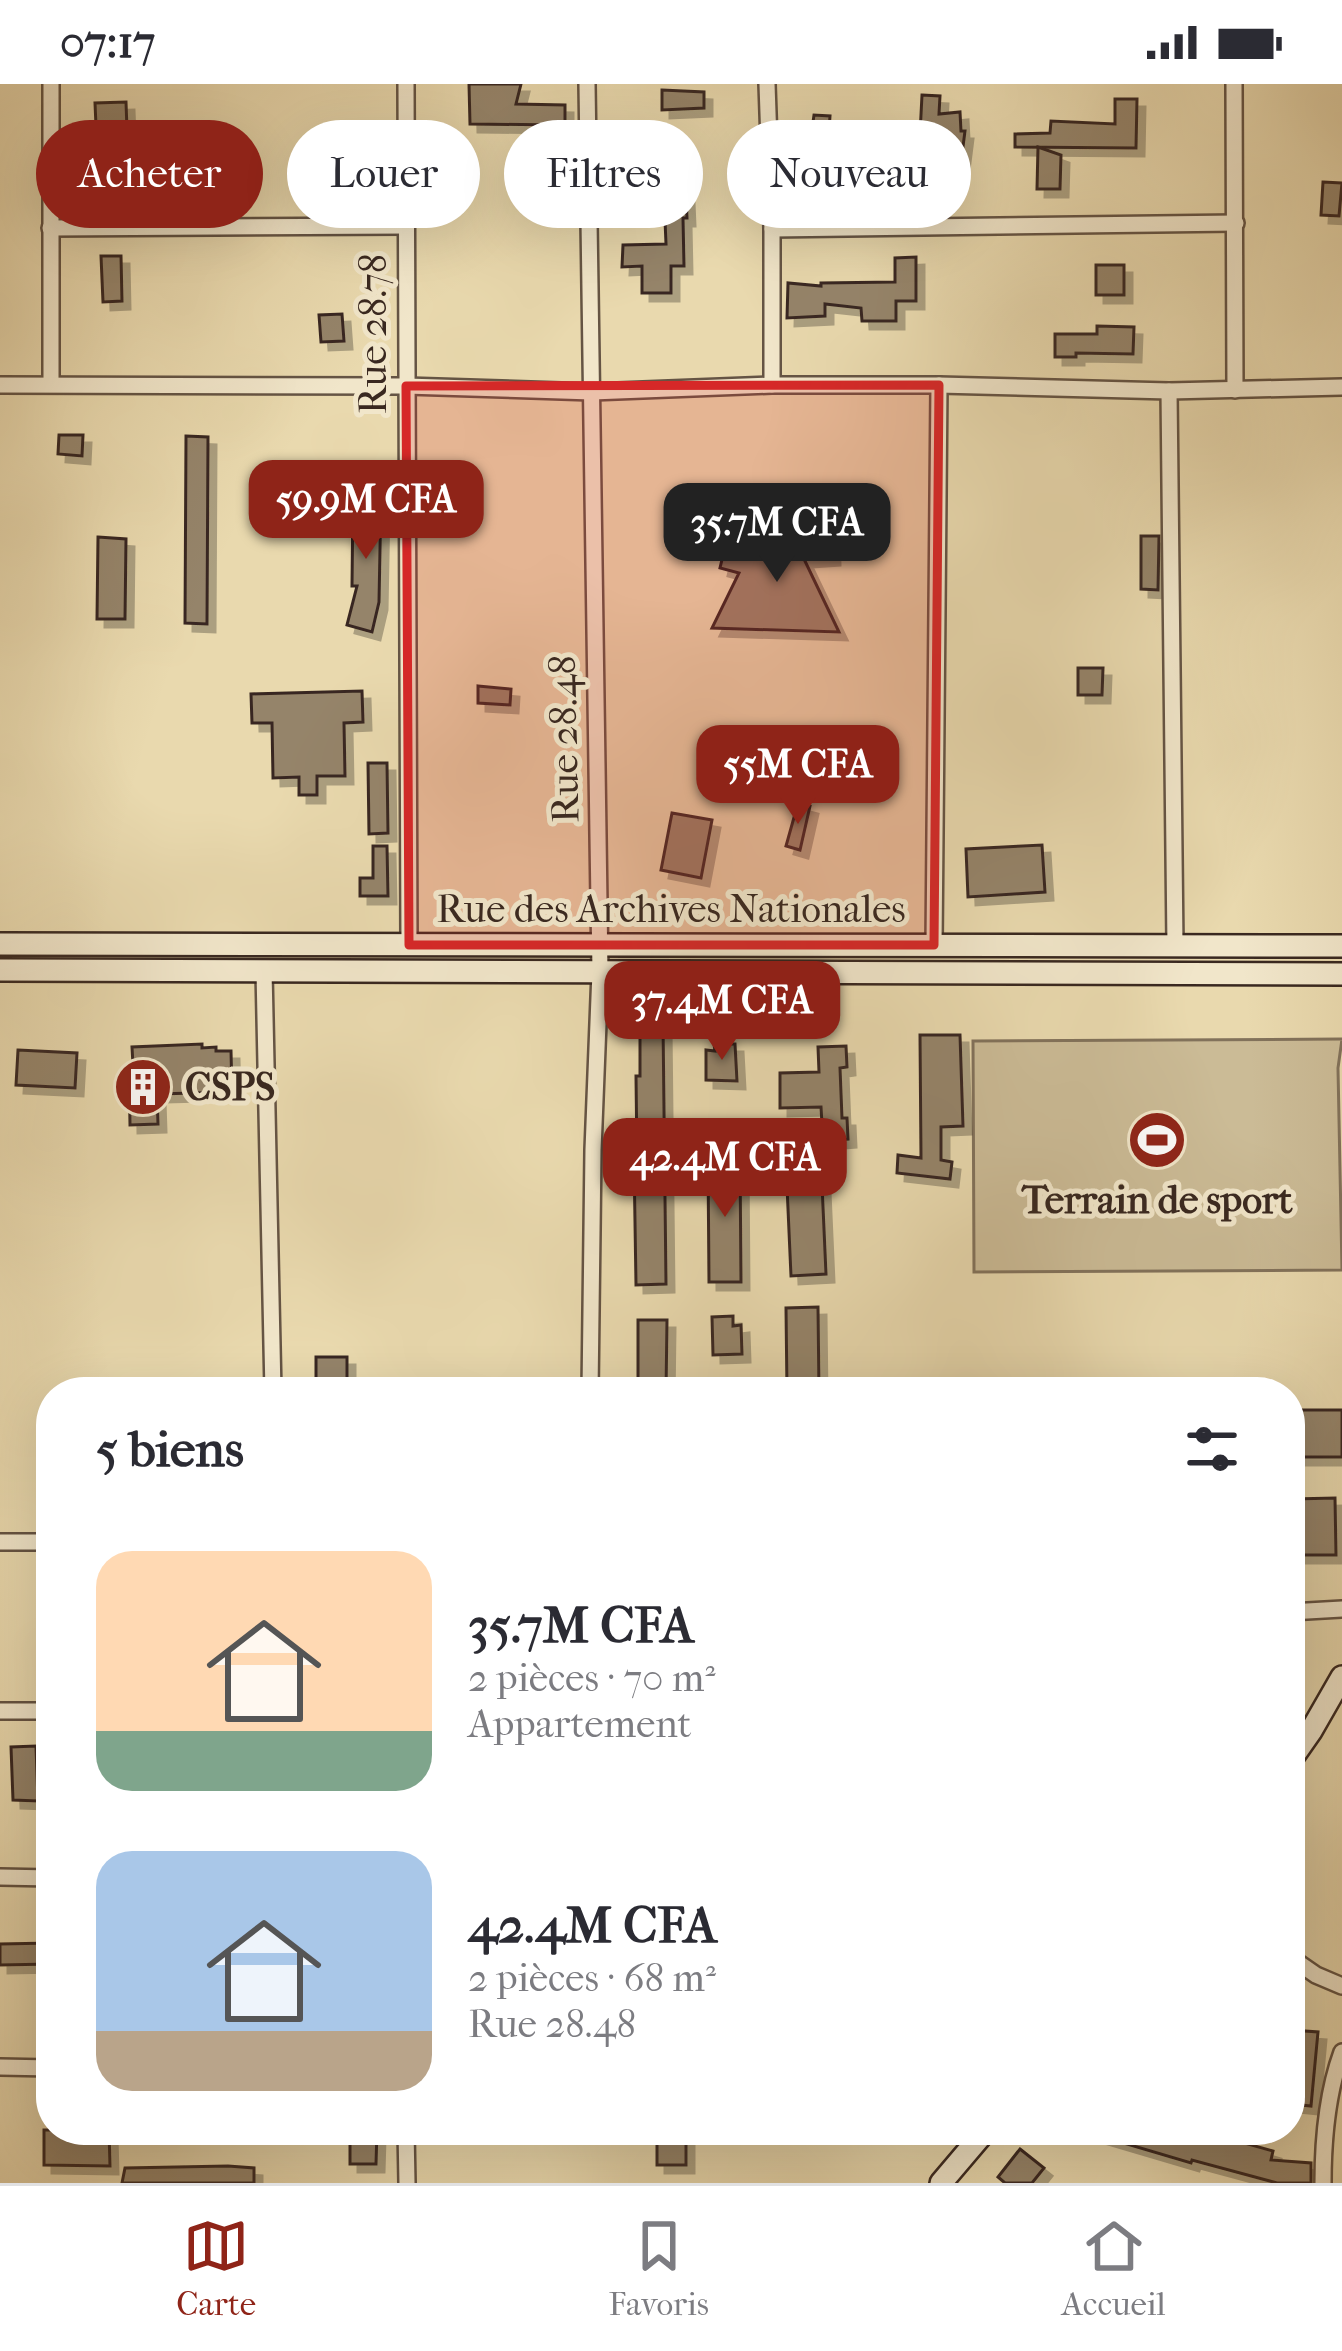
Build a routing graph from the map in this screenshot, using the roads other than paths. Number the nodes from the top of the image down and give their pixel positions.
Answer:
1 (51, 84) edge
2 (406, 84) edge
3 (587, 84) edge
4 (767, 84) edge
5 (1234, 84) edge
6 (51, 120) edge
7 (406, 120) edge
8 (1236, 223) junction
9 (50, 228) edge
10 (406, 228) edge
11 (772, 229) junction
12 (51, 384) junction
13 (0, 385) edge
14 (772, 385) junction
15 (939, 385) junction
16 (406, 386) junction
17 (1342, 387) edge
18 (1235, 390) junction
19 (1168, 391) junction
20 (592, 392) junction
21 (0, 944) edge
22 (409, 945) junction
23 (600, 945) junction
24 (934, 945) junction
25 (1175, 946) junction
26 (1342, 946) edge
27 (0, 970) edge
28 (264, 971) junction
29 (600, 972) junction
30 (1342, 974) edge
31 (273, 1377) edge
32 (590, 1377) edge
33 (0, 1542) edge
34 (36, 1542) edge
35 (1342, 1609) edge
36 (1305, 1611) edge
37 (1342, 1677) edge
38 (0, 1711) edge
39 (36, 1712) edge
40 (1305, 1740) edge
41 (0, 1877) edge
42 (36, 1878) edge
43 (1305, 1967) edge
44 (1342, 1986) edge
45 (1342, 2052) edge
46 (0, 2068) edge
47 (36, 2068) edge
48 (406, 2145) edge
49 (973, 2145) edge
50 (406, 2183) edge
51 (941, 2183) edge
52 (1322, 2183) edge

1 - 6 street
2 - 7 street, Rue 28.78
3 - 20 street, Rue 28.48
4 - 11 street
5 - 8 street
8 - 11 street
8 - 18 street
9 - 12 street
10 - 16 street, Rue 28.78
11 - 14 street
12 - 13 street
12 - 16 street
14 - 15 street
14 - 20 street
15 - 19 street
15 - 24 street
16 - 20 street
16 - 22 street, Rue 28.78
17 - 18 street
18 - 19 street
19 - 25 street
20 - 23 street, Rue 28.48
21 - 22 street, Rue des Archives Nationales
22 - 23 street, Rue des Archives Nationales
23 - 24 street, Rue des Archives Nationales
23 - 29 street, Rue 28.48
24 - 25 street, Rue des Archives Nationales
25 - 26 street, Rue des Archives Nationales
27 - 28 street, Rue des Archives Nationales
28 - 29 street, Rue des Archives Nationales
28 - 31 street
29 - 30 street, Rue des Archives Nationales
29 - 32 street, Rue 28.48
33 - 34 street
35 - 36 street
37 - 40 street
38 - 39 street
41 - 42 street
43 - 44 street
45 - 52 street
46 - 47 street
48 - 50 street
49 - 51 street

